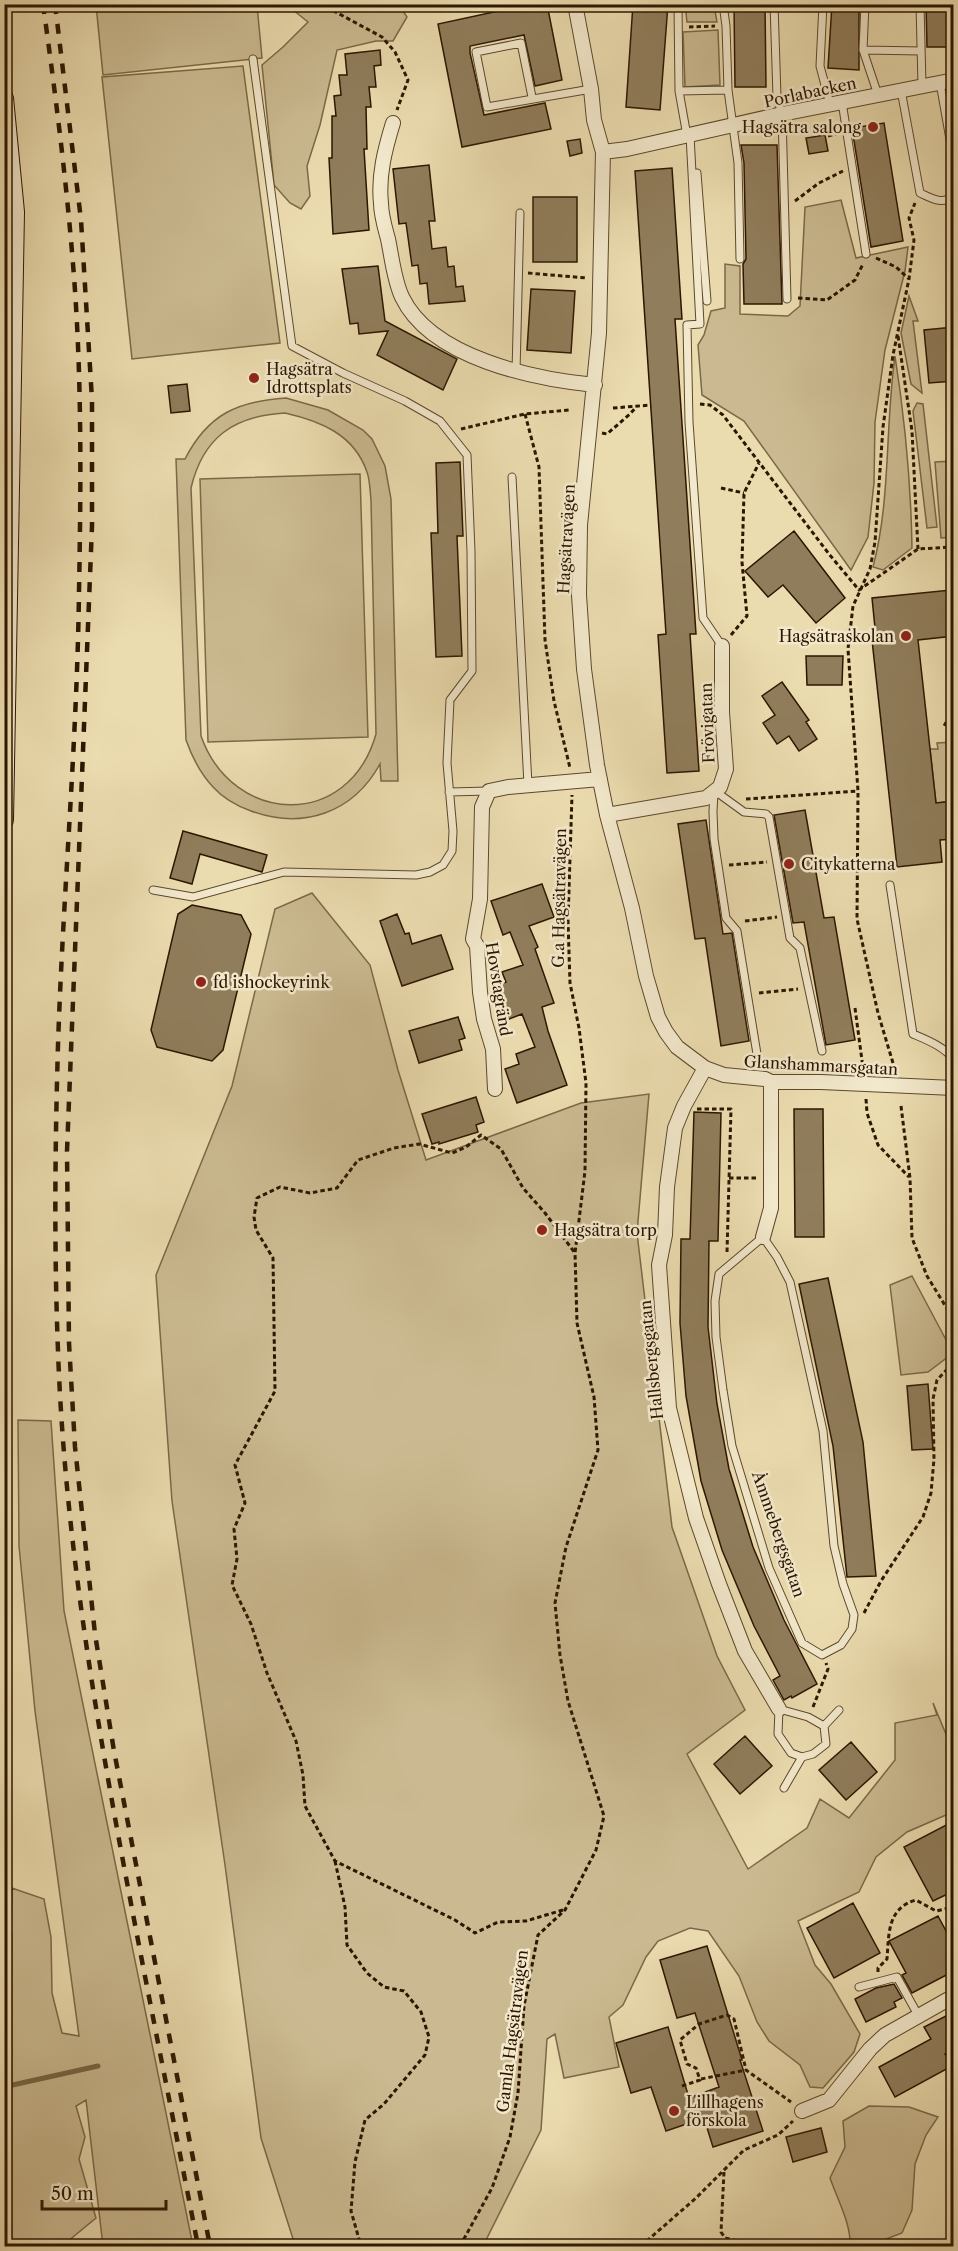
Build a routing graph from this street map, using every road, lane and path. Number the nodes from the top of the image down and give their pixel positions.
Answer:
1 (330, 4) edge
2 (574, 4) edge
3 (678, 4) edge
4 (723, 4) edge
5 (774, 4) edge
6 (823, 4) edge
7 (866, 4) edge
8 (920, 4) edge
9 (726, 26) junction
10 (678, 27) junction
11 (864, 50) junction
12 (921, 51) junction
13 (253, 59) dead end
14 (947, 81) edge
15 (922, 86) junction
16 (591, 89) junction
17 (728, 90) junction
18 (901, 90) junction
19 (679, 91) junction
20 (878, 95) junction
21 (532, 97) junction
22 (4, 98) edge
23 (836, 103) junction
24 (782, 114) junction
25 (393, 123) joint
26 (734, 126) junction
27 (691, 135) junction
28 (603, 152) junction
29 (954, 162) edge
30 (853, 168) junction
31 (920, 193) junction
32 (952, 197) edge
33 (785, 206) junction
34 (520, 213) dead end
35 (954, 221) edge
36 (867, 254) joint
37 (740, 260) dead end
38 (863, 266) dead end
39 (538, 274) dead end
40 (576, 278) dead end
41 (909, 279) junction
42 (791, 298) joint
43 (707, 301) dead end
44 (897, 333) junction
45 (516, 372) junction
46 (595, 385) junction
47 (699, 404) dead end
48 (651, 405) dead end
49 (637, 406) junction
50 (613, 408) dead end
51 (569, 410) dead end
52 (525, 414) junction
53 (449, 433) junction
54 (601, 433) dead end
55 (760, 463) junction
56 (512, 477) dead end
57 (721, 488) dead end
58 (744, 493) junction
59 (954, 546) edge
60 (918, 549) junction
61 (859, 590) junction
62 (722, 646) junction
63 (954, 709) edge
64 (954, 726) edge
65 (600, 779) junction
66 (573, 781) junction
67 (528, 785) junction
68 (489, 791) junction
69 (715, 791) junction
70 (858, 791) junction
71 (449, 792) junction
72 (607, 815) junction
73 (4, 820) edge
74 (776, 861) junction
75 (718, 866) junction
76 (890, 885) dead end
77 (153, 890) dead end
78 (785, 916) junction
79 (730, 923) junction
80 (809, 988) junction
81 (760, 993) dead end
82 (855, 1008) dead end
83 (822, 1051) dead end
84 (757, 1054) dead end
85 (691, 1059) joint
86 (954, 1060) edge
87 (893, 1063) dead end
88 (705, 1068) junction
89 (771, 1082) junction
90 (865, 1083) junction
91 (954, 1088) edge
92 (495, 1089) dead end
93 (684, 1106) junction
94 (901, 1106) dead end
95 (586, 1123) joint
96 (729, 1178) junction
97 (770, 1178) junction
98 (910, 1178) junction
99 (728, 1232) dead end
100 (763, 1237) junction
101 (575, 1253) junction
102 (954, 1320) edge
103 (954, 1362) edge
104 (853, 1619) junction
105 (822, 1655) junction
106 (778, 1709) junction
107 (839, 1710) dead end
108 (808, 1717) junction
109 (824, 1726) junction
110 (802, 1757) junction
111 (784, 1788) dead end
112 (335, 1861) junction
113 (954, 1907) edge
114 (565, 1910) junction
115 (877, 1983) junction
116 (859, 1987) dead end
117 (954, 1996) edge
118 (918, 2015) junction
119 (746, 2070) junction
120 (700, 2079) junction
121 (682, 2086) dead end
122 (802, 2111) junction
123 (724, 2171) junction
124 (361, 2247) edge
125 (460, 2247) edge
126 (640, 2247) edge
127 (760, 2247) edge

1 - 25 path
2 - 16 street, Hagsätravägen
3 - 10 lane
4 - 9 lane
5 - 24 lane
6 - 23 lane
7 - 11 lane
8 - 12 lane
9 - 10 path
9 - 17 lane
10 - 19 lane
11 - 12 lane
11 - 20 lane
12 - 15 lane
13 - 53 lane
14 - 15 street, Porlabacken
14 - 29 lane
15 - 18 street, Porlabacken
16 - 21 lane
16 - 28 street, Hagsätravägen
17 - 19 lane
17 - 26 lane
18 - 20 street, Porlabacken
18 - 31 lane
19 - 27 lane
20 - 23 street, Porlabacken
21 - 21 lane
22 - 73 main road
23 - 24 street, Porlabacken
23 - 30 lane
24 - 26 street, Porlabacken
24 - 33 lane
25 - 45 street
26 - 27 street, Porlabacken
26 - 37 lane
27 - 28 street, Porlabacken
27 - 43 lane
27 - 62 lane
28 - 46 street, Hagsätravägen
30 - 33 path
30 - 36 lane
31 - 32 lane
31 - 41 path
32 - 35 lane
33 - 42 lane
34 - 45 lane
36 - 41 path
38 - 42 path
39 - 40 path
41 - 44 path
44 - 60 path
44 - 61 path
45 - 46 street
46 - 65 street, Hagsätravägen
47 - 55 path
48 - 49 path
49 - 50 path
49 - 54 path
51 - 52 path
52 - 53 path
52 - 66 path, G.a Hagsätravägen
53 - 71 lane
55 - 58 path
55 - 61 path
56 - 67 lane
57 - 58 path
58 - 62 path
59 - 60 path
60 - 61 path
61 - 70 path
62 - 69 street, Frövigatan
63 - 64 path
65 - 66 street
65 - 72 street, Hagsätravägen
66 - 67 street
66 - 95 path, G.a Hagsätravägen
67 - 68 street
68 - 71 lane
68 - 92 street, Hovstagränd
69 - 70 path
69 - 72 street
69 - 74 lane
69 - 75 lane
70 - 87 path
71 - 77 lane
72 - 85 street, Hagsätravägen
74 - 75 path
74 - 78 lane
75 - 79 lane
76 - 86 lane
78 - 79 path
78 - 80 lane
79 - 84 lane
80 - 81 path
80 - 83 lane
82 - 90 path
85 - 88 street, Glanshammarsgatan
88 - 89 street, Glanshammarsgatan
88 - 93 street, Hallsbergsgatan
89 - 90 street, Glanshammarsgatan
89 - 97 street
90 - 91 street, Glanshammarsgatan
90 - 98 path
93 - 96 path
93 - 106 street, Hallsbergsgatan
94 - 98 path
95 - 101 path, Gamla Hagsätravägen
96 - 97 path
96 - 99 path
97 - 100 street
98 - 102 path
100 - 104 lane
100 - 105 lane, Åmmebergsgatan
101 - 112 path
101 - 114 path, Gamla Hagsätravägen
103 - 104 path
104 - 105 lane
105 - 108 path
106 - 108 lane
106 - 110 lane
107 - 109 lane
108 - 109 lane
109 - 110 lane
110 - 111 lane
112 - 114 path
112 - 124 path
113 - 115 path
114 - 125 path, Gamla Hagsätravägen
115 - 116 lane
115 - 118 lane
117 - 118 street
118 - 122 street
119 - 120 path
119 - 120 path
119 - 122 path
120 - 121 path
122 - 123 path
123 - 126 path
123 - 127 path

